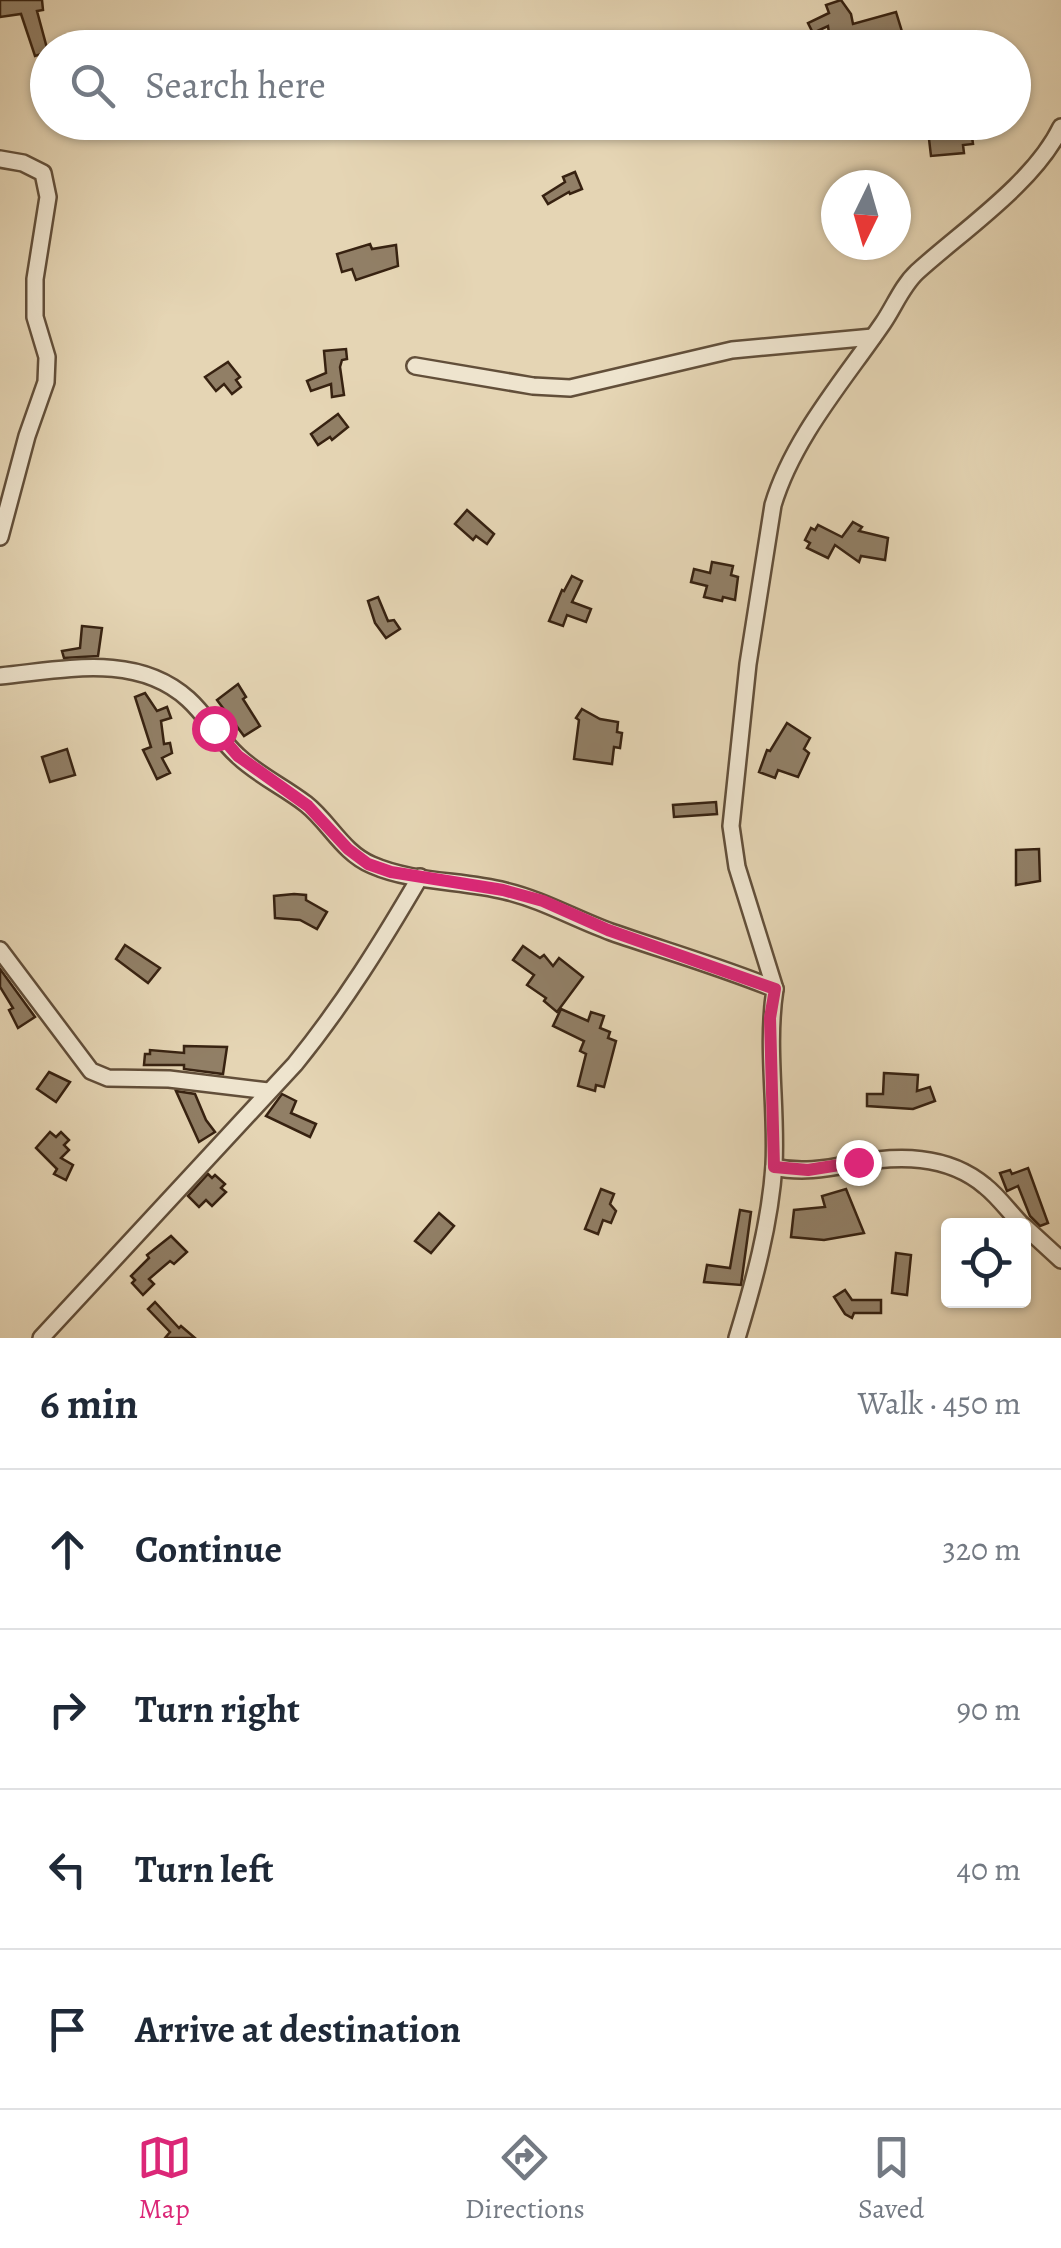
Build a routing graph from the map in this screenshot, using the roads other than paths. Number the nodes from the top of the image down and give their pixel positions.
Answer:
1 (1061, 127) edge
2 (0, 158) edge
3 (873, 337) junction
4 (416, 366) dead end
5 (0, 537) edge
6 (0, 676) edge
7 (420, 877) junction
8 (0, 950) edge
9 (775, 989) junction
10 (268, 1091) junction
11 (774, 1167) junction
12 (1016, 1218) edge
13 (1031, 1233) edge
14 (1061, 1260) edge
15 (41, 1338) edge
16 (737, 1338) edge

1 - 3 street
2 - 5 street
3 - 4 street
3 - 9 street
6 - 7 street
7 - 9 street
7 - 10 street
8 - 10 street
9 - 11 street
10 - 15 street
11 - 12 street
11 - 16 street
13 - 14 street

